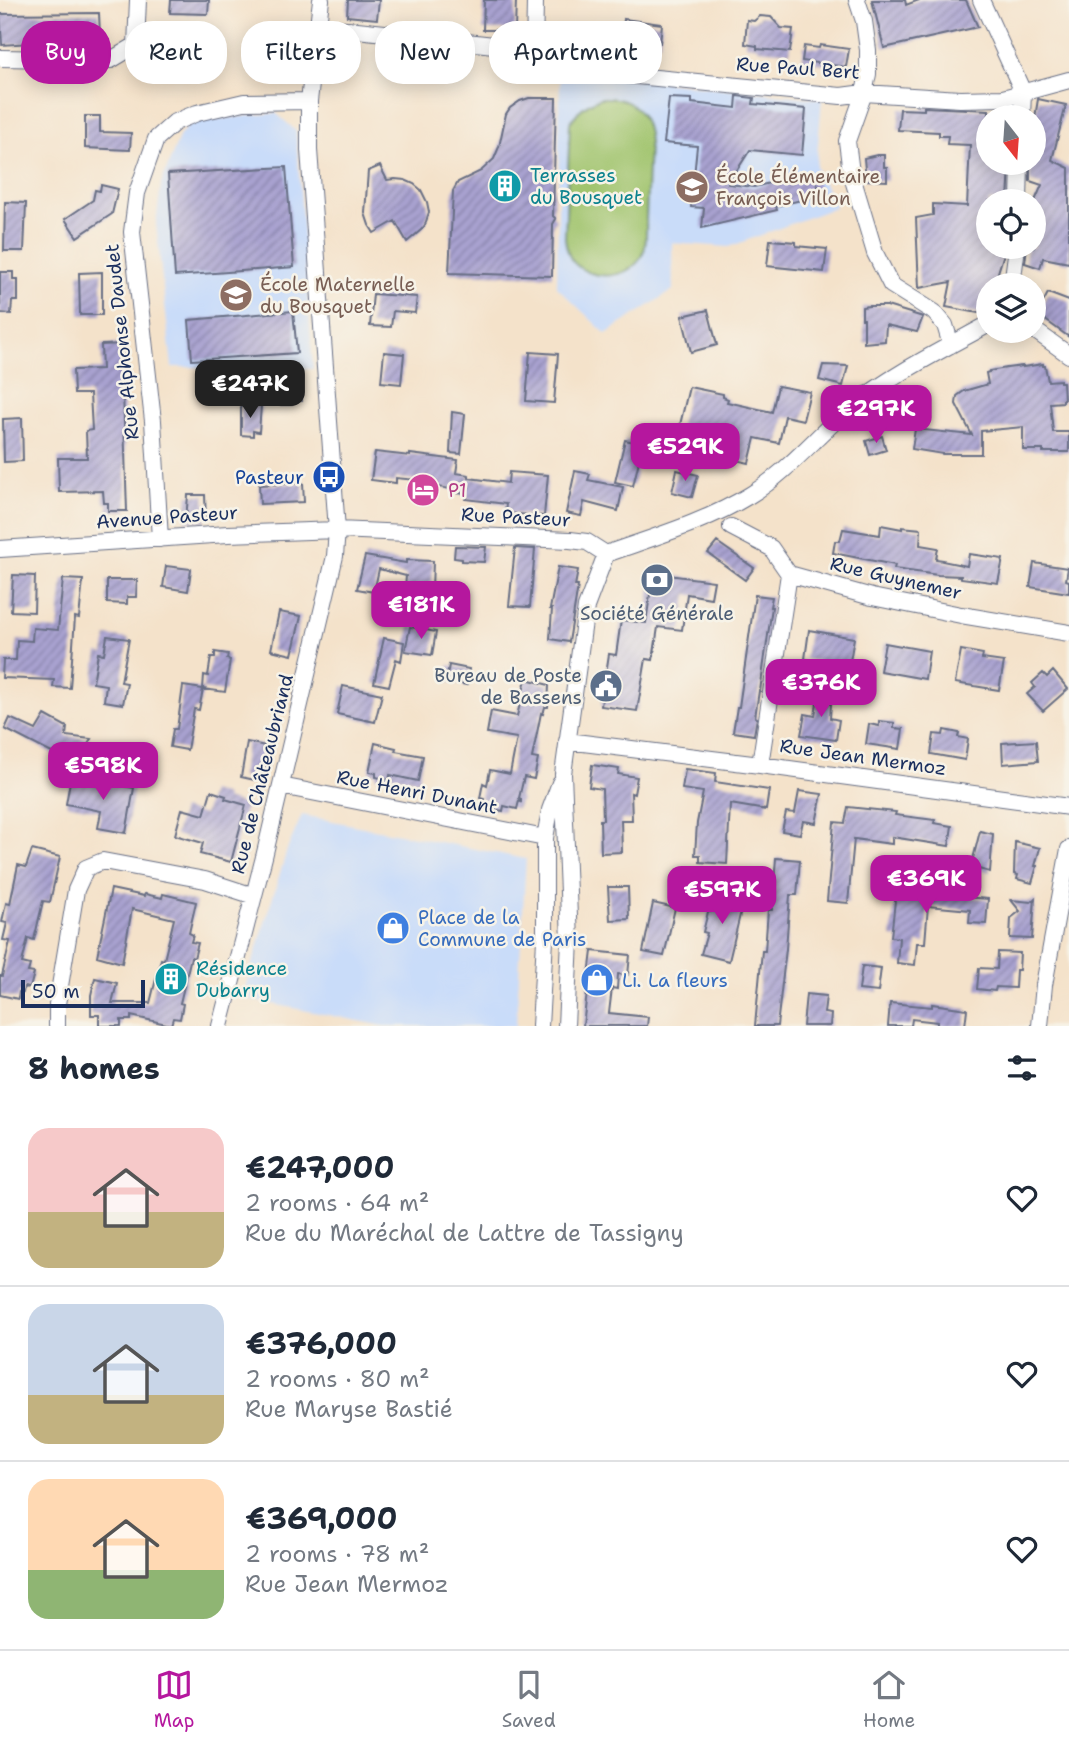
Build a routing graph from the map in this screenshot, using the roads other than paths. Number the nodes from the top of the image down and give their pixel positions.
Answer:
1 (138, 0) edge
2 (321, 0) edge
3 (535, 0) edge
4 (857, 0) edge
5 (981, 0) edge
6 (319, 21) edge
7 (535, 21) edge
8 (361, 30) edge
9 (489, 44) edge
10 (0, 58) edge
11 (662, 79) edge
12 (1069, 80) edge
13 (311, 84) edge
14 (1023, 92) junction
15 (864, 93) junction
16 (309, 101) junction
17 (1022, 105) edge
18 (976, 331) edge
19 (1046, 339) edge
20 (951, 345) junction
21 (1069, 355) edge
22 (731, 527) dead end
23 (337, 530) junction
24 (160, 539) junction
25 (0, 549) edge
26 (606, 554) junction
27 (789, 574) junction
28 (1069, 633) edge
29 (567, 741) junction
30 (760, 765) junction
31 (563, 774) junction
32 (281, 786) junction
33 (1069, 807) edge
34 (545, 838) junction
35 (1069, 849) edge
36 (254, 896) junction
37 (57, 1026) edge
38 (220, 1026) edge
39 (540, 1026) edge
40 (566, 1026) edge
41 (1040, 1026) edge

1 - 10 street
2 - 6 street, Rue de Châteaubriand
3 - 7 street
4 - 15 street
5 - 14 street
8 - 9 street, Rue Paul Bert
11 - 15 street, Rue Paul Bert
12 - 14 street, Rue Paul Bert
13 - 16 street, Rue de Châteaubriand
14 - 15 street, Rue Paul Bert
14 - 17 street
15 - 20 street
16 - 23 street, Rue de Châteaubriand
16 - 24 street, Rue Alphonse Daudet
18 - 20 street
19 - 21 street
20 - 26 street
22 - 27 street
23 - 24 street, Avenue Pasteur
23 - 26 street, Rue Pasteur
23 - 32 street, Rue de Châteaubriand
24 - 25 street, Avenue Pasteur
26 - 29 street
27 - 28 street, Rue Guynemer
27 - 30 street
29 - 30 street, Rue Jean Mermoz
29 - 31 street
30 - 33 street, Rue Jean Mermoz
31 - 34 street
31 - 40 street
32 - 34 street, Rue Henri Dunant
32 - 36 street, Rue de Châteaubriand
34 - 39 street
35 - 41 street
36 - 37 street
36 - 38 street, Rue de Châteaubriand

